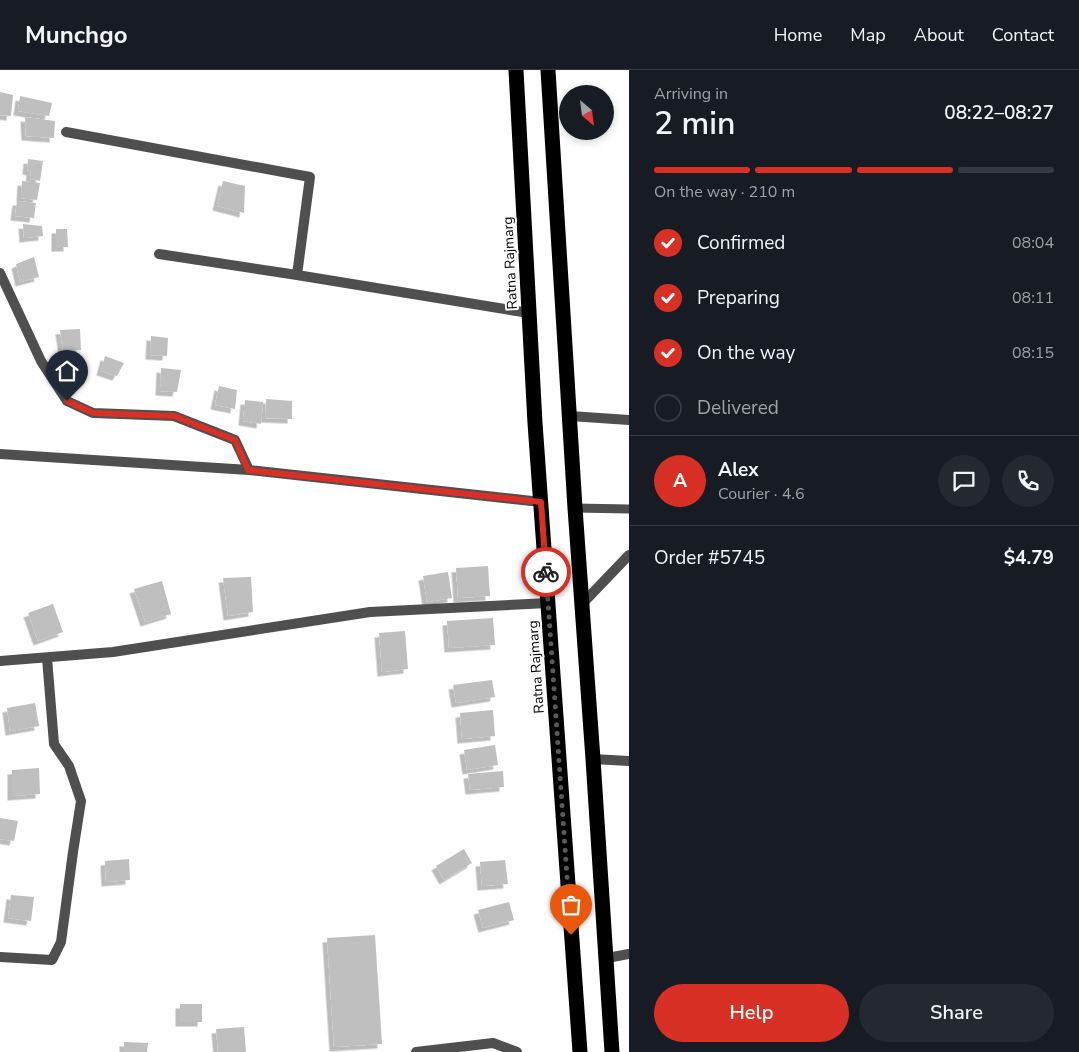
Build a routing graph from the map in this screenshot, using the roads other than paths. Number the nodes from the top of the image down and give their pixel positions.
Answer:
1 (516, 70) edge
2 (548, 70) edge
3 (66, 132) dead end
4 (159, 254) dead end
5 (0, 273) edge
6 (297, 276) junction
7 (529, 313) junction
8 (570, 416) junction
9 (629, 420) edge
10 (0, 454) edge
11 (248, 470) junction
12 (541, 502) junction
13 (575, 508) junction
14 (629, 509) edge
15 (629, 555) edge
16 (548, 603) junction
17 (582, 604) junction
18 (47, 658) junction
19 (0, 661) edge
20 (593, 759) junction
21 (629, 761) edge
22 (629, 954) edge
23 (0, 957) edge
24 (607, 958) junction
25 (416, 1052) edge
26 (518, 1052) edge
27 (580, 1052) edge
28 (612, 1052) edge

1 - 7 highway, Ratna Rajmarg
2 - 8 highway
3 - 6 street
4 - 6 street
5 - 11 street
6 - 7 street
7 - 12 highway, Ratna Rajmarg
8 - 9 street
8 - 13 highway
10 - 11 street
11 - 12 street
12 - 16 highway, Ratna Rajmarg
13 - 14 lane
13 - 17 highway
15 - 17 street
16 - 18 street
16 - 27 highway, Ratna Rajmarg
17 - 20 highway
18 - 19 street
18 - 23 street
20 - 21 street
20 - 24 highway
22 - 24 street
24 - 28 highway
25 - 26 street

